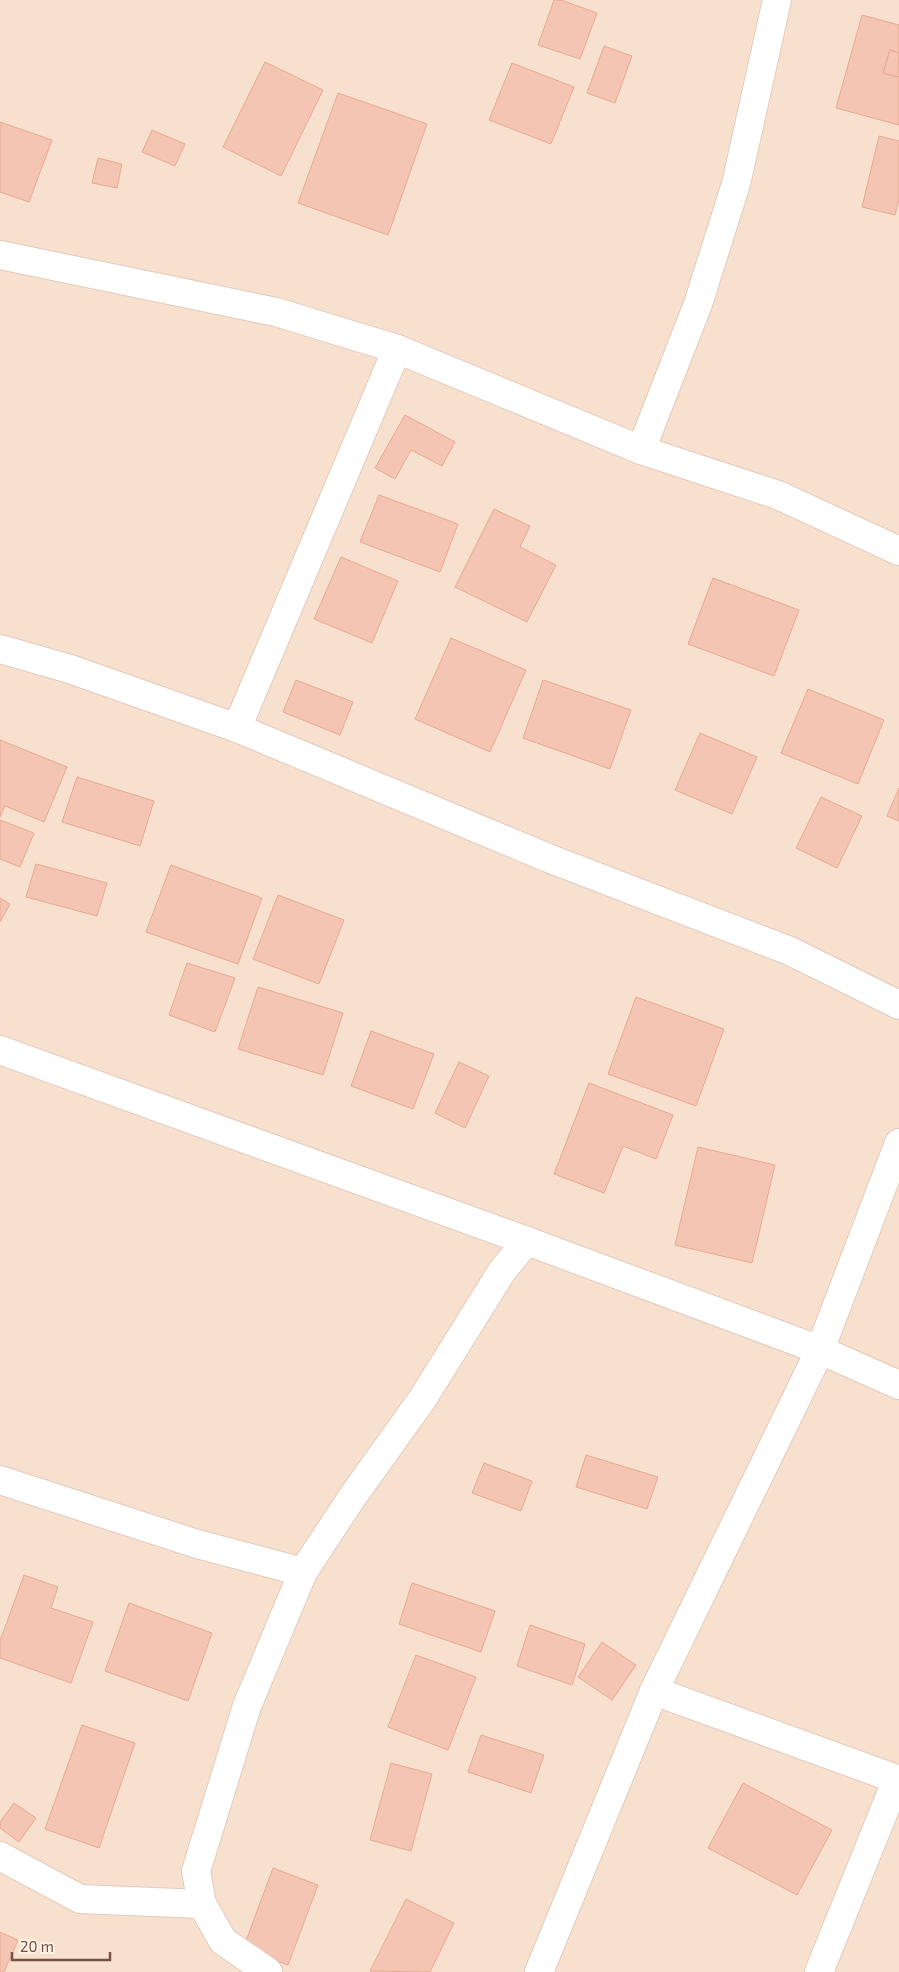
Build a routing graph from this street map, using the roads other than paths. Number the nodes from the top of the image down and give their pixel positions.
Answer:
1 (776, 0) edge
2 (0, 255) edge
3 (397, 349) junction
4 (641, 450) junction
5 (899, 552) edge
6 (0, 649) edge
7 (237, 728) junction
8 (899, 1005) edge
9 (0, 1050) edge
10 (899, 1143) edge
11 (527, 1241) junction
12 (820, 1350) junction
13 (899, 1385) edge
14 (0, 1480) edge
15 (303, 1572) junction
16 (654, 1691) junction
17 (898, 1779) edge
18 (0, 1856) edge
19 (202, 1904) junction
20 (268, 1972) edge
21 (539, 1972) edge
22 (819, 1972) edge

1 - 4 street
2 - 3 street
3 - 4 street
3 - 7 street
4 - 5 street
6 - 7 street
7 - 8 street
9 - 11 street
10 - 12 street
11 - 12 street
11 - 15 street
12 - 13 street
12 - 16 street
14 - 15 street
15 - 19 street
16 - 17 street
16 - 21 street
17 - 22 street
18 - 19 street
19 - 20 street

